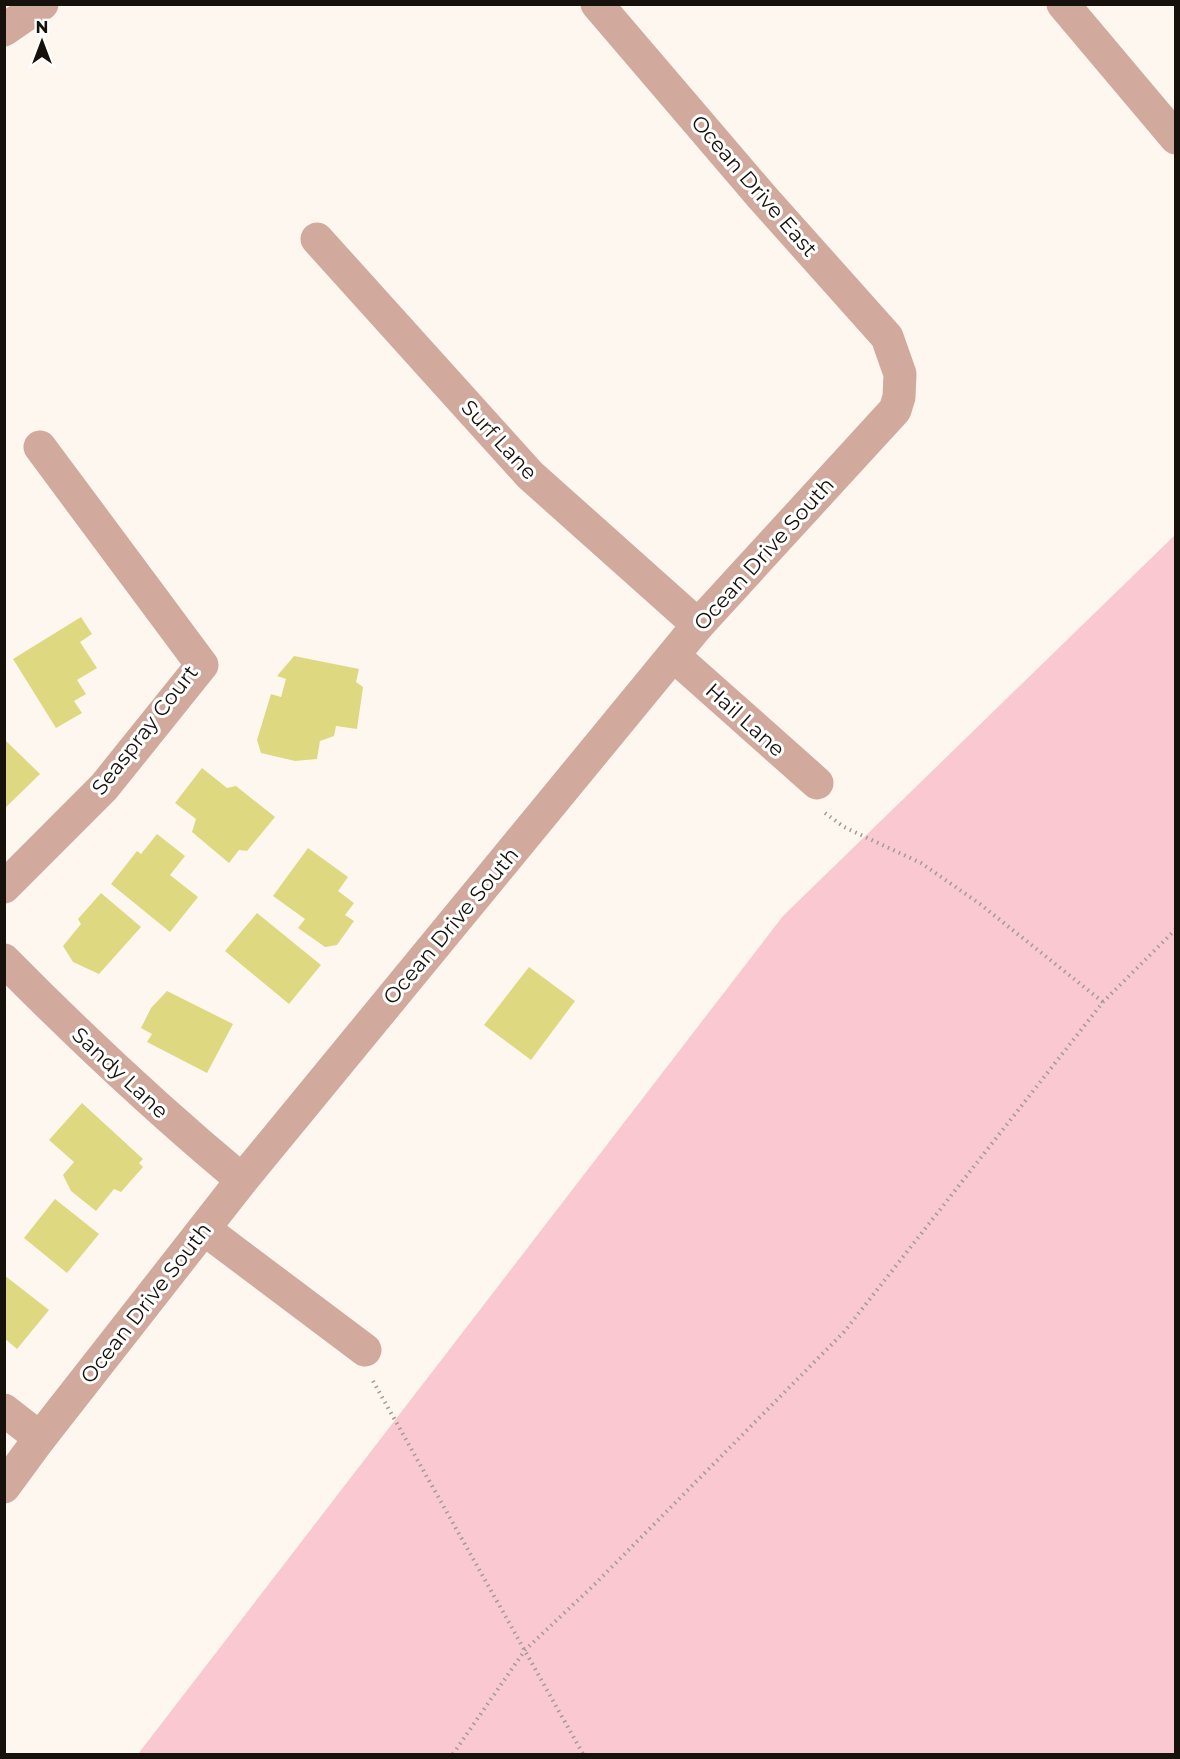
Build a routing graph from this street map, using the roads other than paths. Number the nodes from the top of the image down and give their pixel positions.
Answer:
1 (42, 4) edge
2 (597, 4) edge
3 (1063, 4) edge
4 (4, 30) edge
5 (1176, 138) edge
6 (317, 239) dead end
7 (900, 374) joint
8 (40, 447) dead end
9 (698, 625) junction
10 (674, 656) junction
11 (817, 783) road end
12 (4, 887) edge
13 (4, 960) edge
14 (242, 1180) junction
15 (204, 1229) junction
16 (365, 1350) road end
17 (4, 1410) edge
18 (40, 1438) junction
19 (4, 1487) edge

1 - 4 street
2 - 7 street, Ocean Drive East
3 - 5 street
6 - 9 street, Surf Lane
7 - 9 street, Ocean Drive South
8 - 12 street, Seaspray Court
9 - 10 street, Ocean Drive South
10 - 11 street, Hail Lane
10 - 14 street, Ocean Drive South
13 - 14 street, Sandy Lane
14 - 15 street, Ocean Drive South
15 - 16 street
15 - 18 street, Ocean Drive South
17 - 18 street
18 - 19 street, Ocean Drive South

